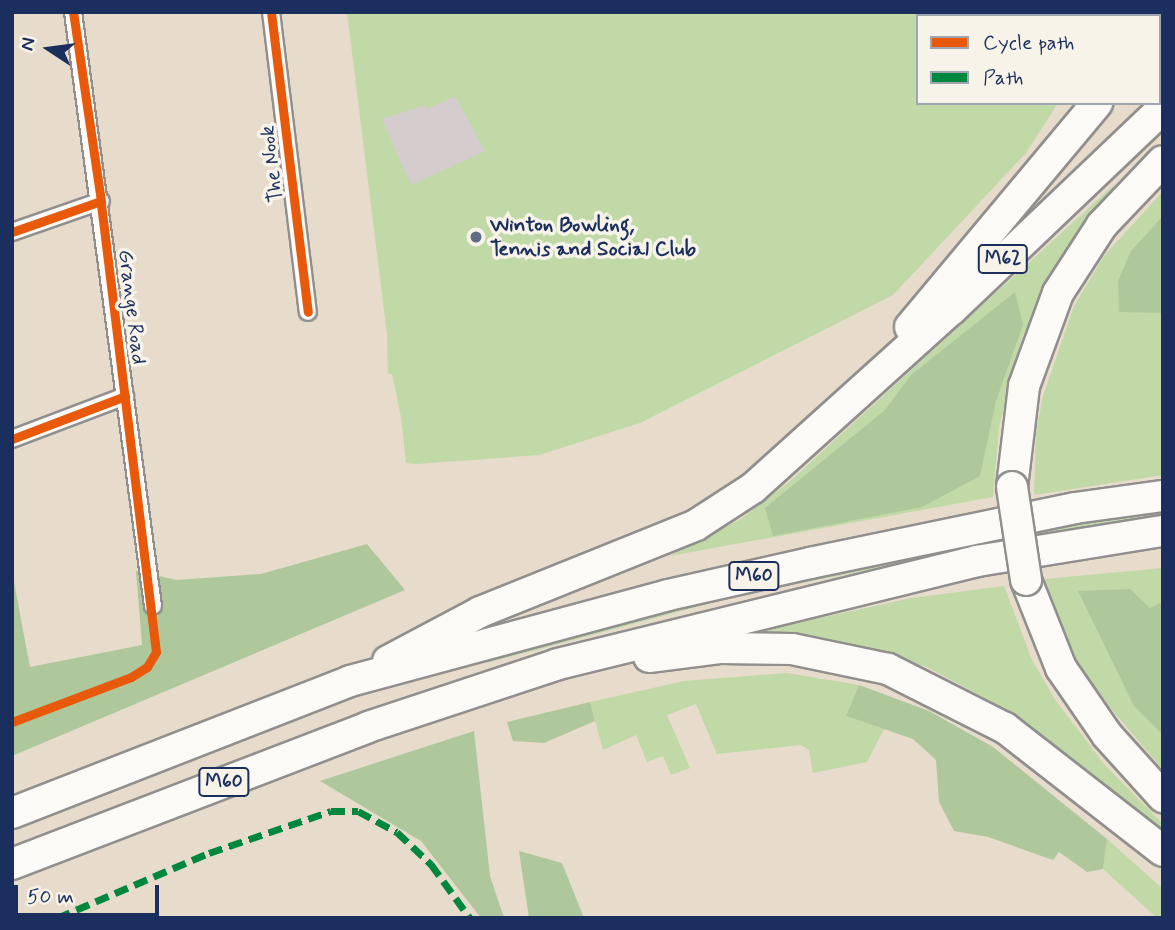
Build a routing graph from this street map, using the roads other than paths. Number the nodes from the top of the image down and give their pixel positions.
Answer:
1 (73, 12) edge
2 (271, 12) edge
3 (1095, 105) edge
4 (1163, 108) edge
5 (1163, 161) edge
6 (101, 201) junction
7 (12, 232) edge
8 (307, 312) dead end
9 (125, 396) junction
10 (843, 408) junction
11 (12, 439) edge
12 (1163, 496) edge
13 (1163, 531) edge
14 (1163, 550) edge
15 (977, 561) junction
16 (153, 606) dead end
17 (350, 681) junction
18 (438, 705) junction
19 (1163, 797) edge
20 (12, 813) edge
21 (1163, 851) edge
22 (12, 864) edge

1 - 6 street, Grange Road
2 - 8 street, The Nook
3 - 10 highway
4 - 10 highway, M62
5 - 19 highway, bridge
6 - 7 street
6 - 9 street, Grange Road
9 - 11 street
9 - 16 street, Grange Road
10 - 17 highway, M60
12 - 17 highway, M60
13 - 15 highway, M60
14 - 15 highway, M60
15 - 18 highway, M60
17 - 20 highway, M60
18 - 21 highway, M60
18 - 22 highway, M60

